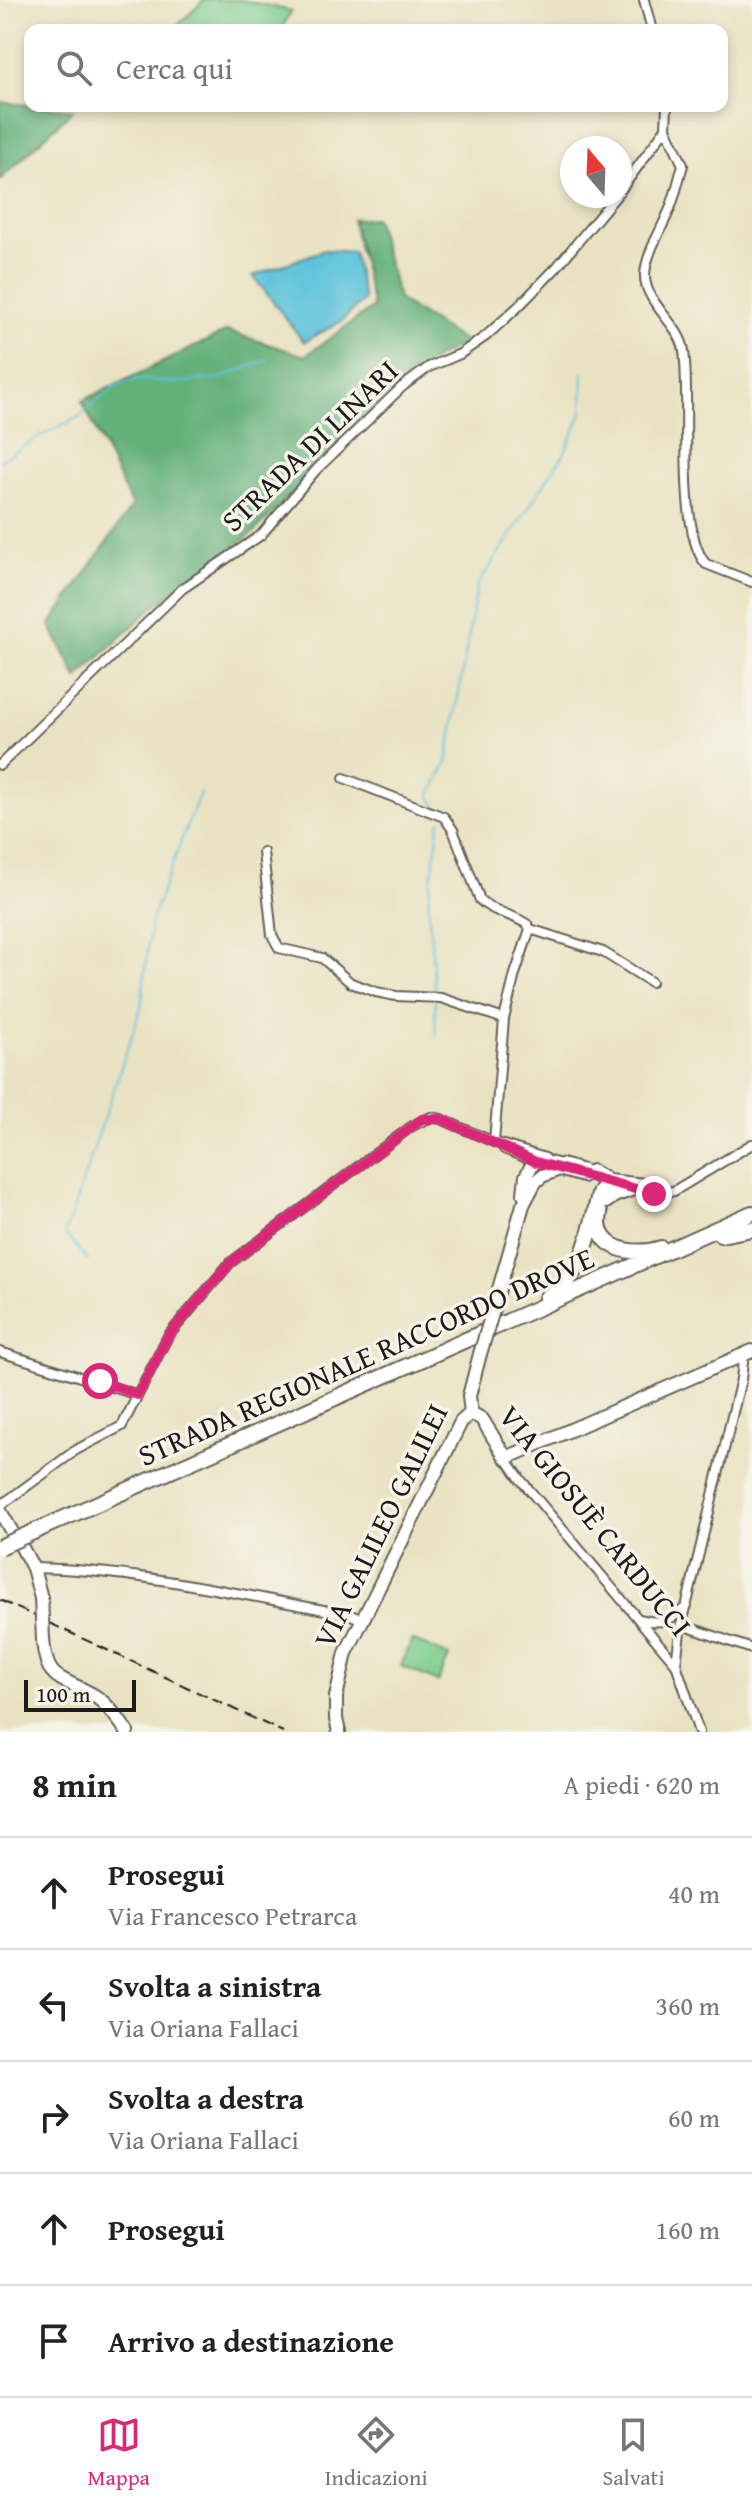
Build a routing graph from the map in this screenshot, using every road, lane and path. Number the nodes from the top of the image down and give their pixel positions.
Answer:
1 (644, 0) edge
2 (650, 24) edge
3 (667, 112) edge
4 (666, 128) junction
5 (632, 175) edge
6 (606, 208) edge
7 (752, 582) edge
8 (0, 765) edge
9 (344, 778) dead end
10 (263, 852) dead end
11 (530, 929) junction
12 (651, 982) dead end
13 (504, 1019) junction
14 (490, 1140) junction
15 (752, 1144) edge
16 (520, 1153) junction
17 (536, 1162) junction
18 (559, 1169) junction
19 (586, 1172) junction
20 (531, 1180) junction
21 (608, 1182) junction
22 (638, 1188) junction
23 (602, 1200) junction
24 (752, 1206) edge
25 (752, 1213) edge
26 (752, 1229) edge
27 (580, 1291) junction
28 (450, 1348) junction
29 (0, 1352) edge
30 (748, 1352) edge
31 (138, 1395) junction
32 (471, 1413) junction
33 (506, 1458) junction
34 (0, 1508) edge
35 (12, 1532) dead end
36 (20, 1544) dead end
37 (0, 1547) edge
38 (33, 1568) junction
39 (687, 1606) junction
40 (639, 1619) junction
41 (363, 1620) junction
42 (682, 1625) junction
43 (752, 1649) edge
44 (676, 1664) junction
45 (127, 1732) edge
46 (339, 1732) edge
47 (699, 1732) edge

1 - 2 street
3 - 4 street
4 - 5 street
4 - 7 street
6 - 8 street, STRADA DI LINARI
9 - 11 street
10 - 13 street
11 - 12 street
11 - 13 street
13 - 14 street
14 - 16 street
14 - 31 street
15 - 22 street
16 - 17 street
16 - 19 street
16 - 20 street
17 - 18 street
17 - 19 street
17 - 20 street, VIA GALILEO GALILEI
18 - 19 street
18 - 20 street
19 - 21 main road
19 - 22 street
19 - 23 main road
20 - 32 street, VIA GALILEO GALILEI, bridge
21 - 22 main road
21 - 23 main road
22 - 23 main road
23 - 24 main road
23 - 28 main road
25 - 27 main road, STRADA REGIONALE RACCORDO DROVE
26 - 27 main road
27 - 28 main road, STRADA REGIONALE RACCORDO DROVE
28 - 37 main road, STRADA REGIONALE RACCORDO DROVE, bridge
29 - 31 street
30 - 33 street
30 - 39 street
31 - 34 street
32 - 33 street, VIA GIOSUÈ CARDUCCI
32 - 41 street, VIA GALILEO GALILEI
33 - 40 street, VIA GIOSUÈ CARDUCCI
34 - 35 street
36 - 38 street
38 - 41 street
38 - 45 street, bridge
39 - 40 street
39 - 42 street
40 - 44 street, VIA GIOSUÈ CARDUCCI
41 - 46 street, VIA GALILEO GALILEI
42 - 43 street
42 - 44 street
44 - 47 street

